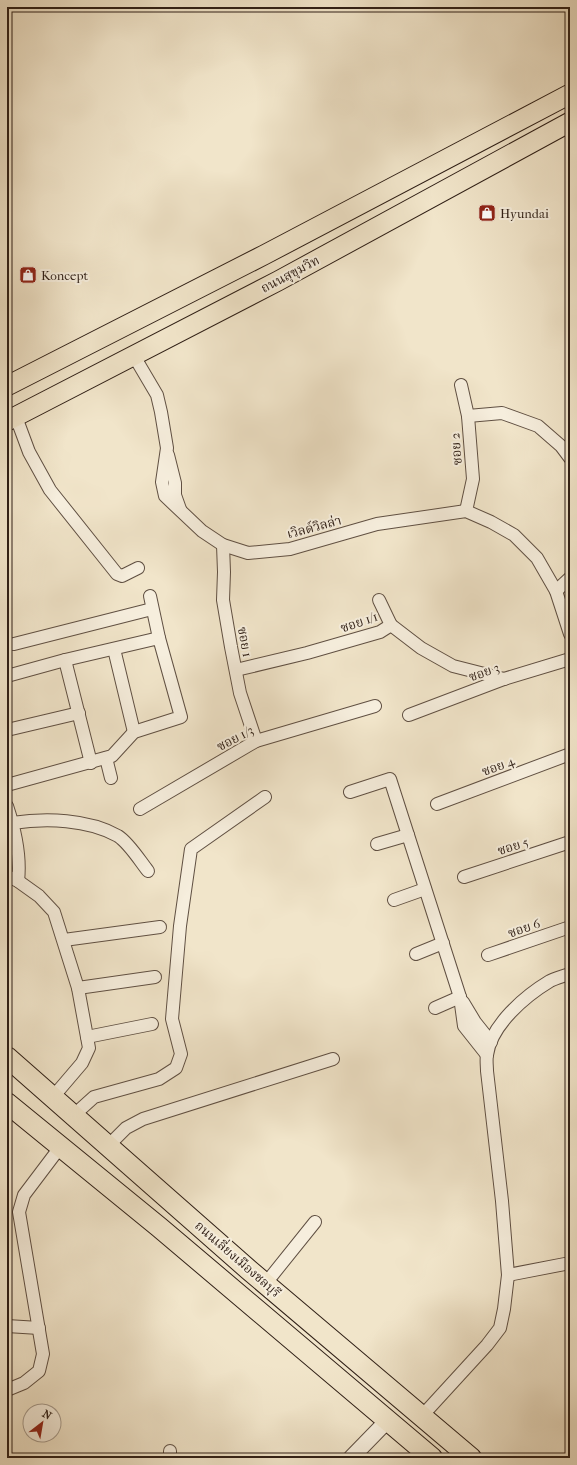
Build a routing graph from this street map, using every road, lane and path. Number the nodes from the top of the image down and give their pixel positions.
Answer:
1 (570, 94) edge
2 (567, 127) edge
3 (77, 350) junction
4 (134, 356) junction
5 (92, 377) junction
6 (461, 385) dead end
7 (7, 386) edge
8 (468, 416) junction
9 (11, 419) edge
10 (570, 458) edge
11 (466, 511) junction
12 (223, 545) junction
13 (138, 568) dead end
14 (570, 578) edge
15 (556, 591) junction
16 (150, 596) dead end
17 (379, 600) dead end
18 (152, 609) junction
19 (391, 625) junction
20 (570, 634) edge
21 (159, 638) junction
22 (14, 644) dead end
23 (114, 650) junction
24 (570, 659) edge
25 (65, 660) junction
26 (236, 670) junction
27 (7, 676) edge
28 (504, 679) junction
29 (375, 706) dead end
30 (79, 713) junction
31 (409, 715) dead end
32 (7, 730) edge
33 (134, 732) junction
34 (256, 741) junction
35 (570, 754) edge
36 (106, 758) junction
37 (91, 763) junction
38 (110, 778) dead end
39 (7, 785) edge
40 (350, 792) dead end
41 (265, 797) dead end
42 (437, 804) dead end
43 (7, 806) edge
44 (140, 809) dead end
45 (12, 823) junction
46 (408, 835) junction
47 (570, 842) edge
48 (377, 844) dead end
49 (148, 871) dead end
50 (7, 876) edge
51 (464, 877) dead end
52 (18, 881) junction
53 (425, 889) junction
54 (394, 900) dead end
55 (160, 927) dead end
56 (570, 927) edge
57 (64, 940) junction
58 (443, 943) junction
59 (416, 954) dead end
60 (488, 955) dead end
61 (570, 974) edge
62 (155, 977) dead end
63 (78, 988) junction
64 (460, 997) junction
65 (435, 1008) dead end
66 (152, 1024) dead end
67 (88, 1036) junction
68 (491, 1042) junction
69 (486, 1055) junction
70 (7, 1057) edge
71 (333, 1059) dead end
72 (53, 1097) junction
73 (7, 1103) edge
74 (74, 1115) junction
75 (109, 1145) junction
76 (61, 1146) junction
77 (315, 1222) dead end
78 (570, 1263) edge
79 (508, 1275) junction
80 (266, 1283) junction
81 (7, 1326) edge
82 (39, 1328) junction
83 (7, 1390) edge
84 (422, 1416) junction
85 (388, 1420) junction
86 (351, 1458) edge
87 (432, 1458) edge
88 (471, 1458) edge

1 - 3 main road
2 - 4 main road, ถนนสุขุมวิท
3 - 5 main road
3 - 7 main road
4 - 5 main road, ถนนสุขุมวิท
4 - 12 street, เวิลด์วิลล่า
5 - 9 main road, ถนนสุขุมวิท
6 - 8 street, ซอย 2
8 - 10 street
8 - 11 street, ซอย 2
9 - 13 street
11 - 12 street, เวิลด์วิลล่า
11 - 15 street
12 - 26 street, ซอย 1
14 - 15 street
15 - 20 street
16 - 18 street
17 - 19 street
18 - 21 street
18 - 22 street
19 - 26 street, ซอย 1/1
19 - 28 street, ซอย 1/1
21 - 23 street
21 - 33 street
23 - 25 street
23 - 33 street
24 - 28 street, ซอย 3
25 - 27 street
25 - 30 street
26 - 34 street, ซอย 1
28 - 31 street, ซอย 3
29 - 34 street, ซอย 1/3
30 - 32 street
30 - 37 street
33 - 36 street
34 - 44 street, ซอย 1/3
35 - 42 street, ซอย 4
36 - 37 street
36 - 38 street
37 - 39 street
40 - 46 street
41 - 74 street
43 - 45 street
45 - 49 street
45 - 52 street
46 - 48 street
46 - 53 street
47 - 51 street, ซอย 5
50 - 52 street
52 - 57 street
53 - 54 street
53 - 58 street
55 - 57 street
56 - 60 street, ซอย 6
57 - 63 street
58 - 59 street
58 - 64 street
61 - 68 street
62 - 63 street
63 - 67 street
64 - 65 street
64 - 68 street
64 - 69 street
66 - 67 street
67 - 72 street
68 - 69 street
69 - 79 street
70 - 72 highway, ถนนเลี่ยงเมืองชลบุรี
71 - 75 street
72 - 74 highway, ถนนเลี่ยงเมืองชลบุรี
73 - 76 highway, ถนนเลี่ยงเมืองชลบุรี
74 - 75 highway, ถนนเลี่ยงเมืองชลบุรี
75 - 80 highway, ถนนเลี่ยงเมืองชลบุรี
76 - 82 street
76 - 85 highway, ถนนเลี่ยงเมืองชลบุรี
77 - 80 street
78 - 79 street
79 - 84 street
80 - 84 highway, ถนนเลี่ยงเมืองชลบุรี
81 - 82 street
82 - 83 street
84 - 88 highway, ถนนเลี่ยงเมืองชลบุรี
85 - 86 street
85 - 87 highway, ถนนเลี่ยงเมืองชลบุรี

